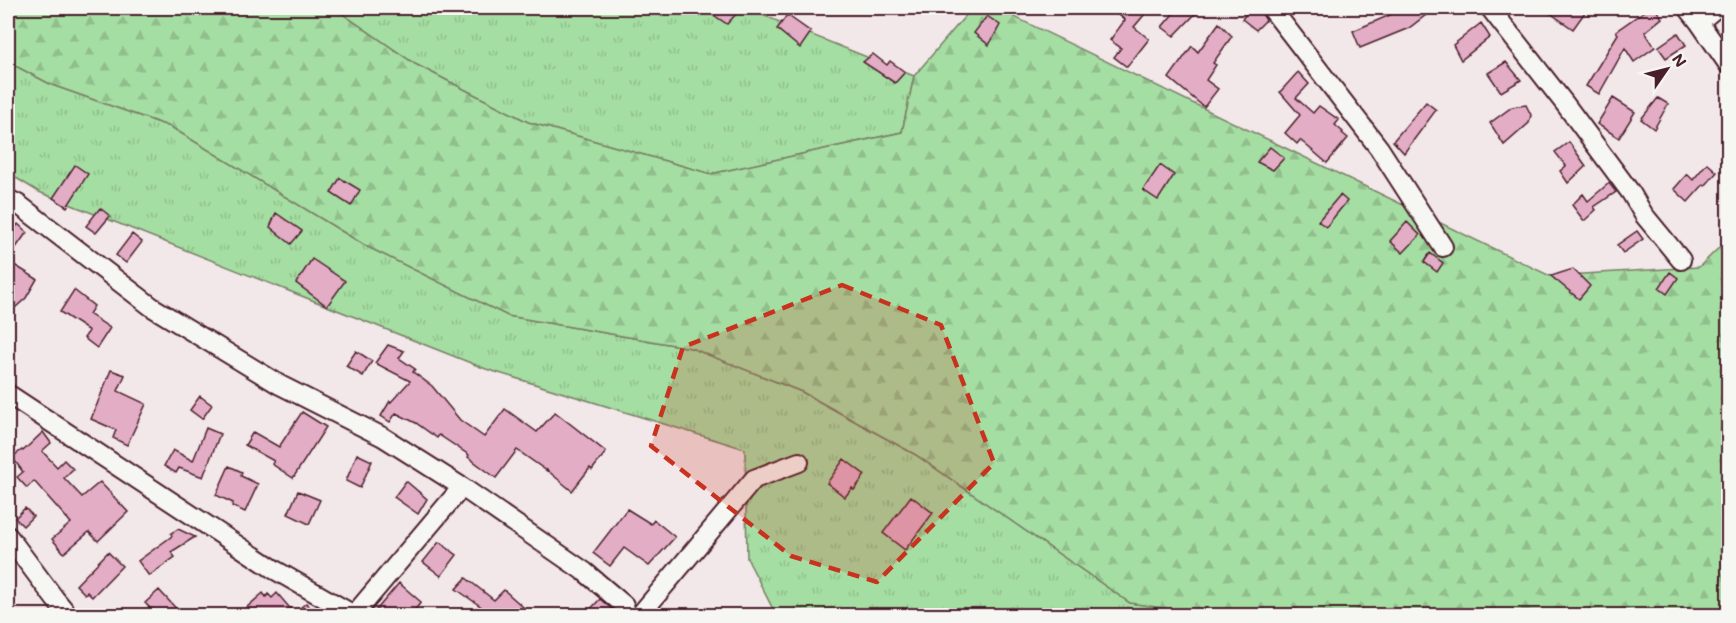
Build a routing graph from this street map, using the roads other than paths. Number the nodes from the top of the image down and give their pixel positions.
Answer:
1 (1270, 8) edge
2 (1688, 8) edge
3 (1716, 8) edge
4 (1496, 10) edge
5 (1700, 22) junction
6 (1728, 64) edge
7 (8, 199) edge
8 (1443, 248) dead end
9 (1681, 260) dead end
10 (8, 394) edge
11 (799, 462) dead end
12 (462, 487) junction
13 (8, 536) edge
14 (69, 615) edge
15 (354, 615) edge
16 (627, 615) edge
17 (639, 615) edge

1 - 8 street
2 - 5 street
3 - 5 street
4 - 9 street
5 - 6 street
7 - 12 street
10 - 15 street
11 - 17 street
12 - 15 street
12 - 16 street
13 - 14 street

